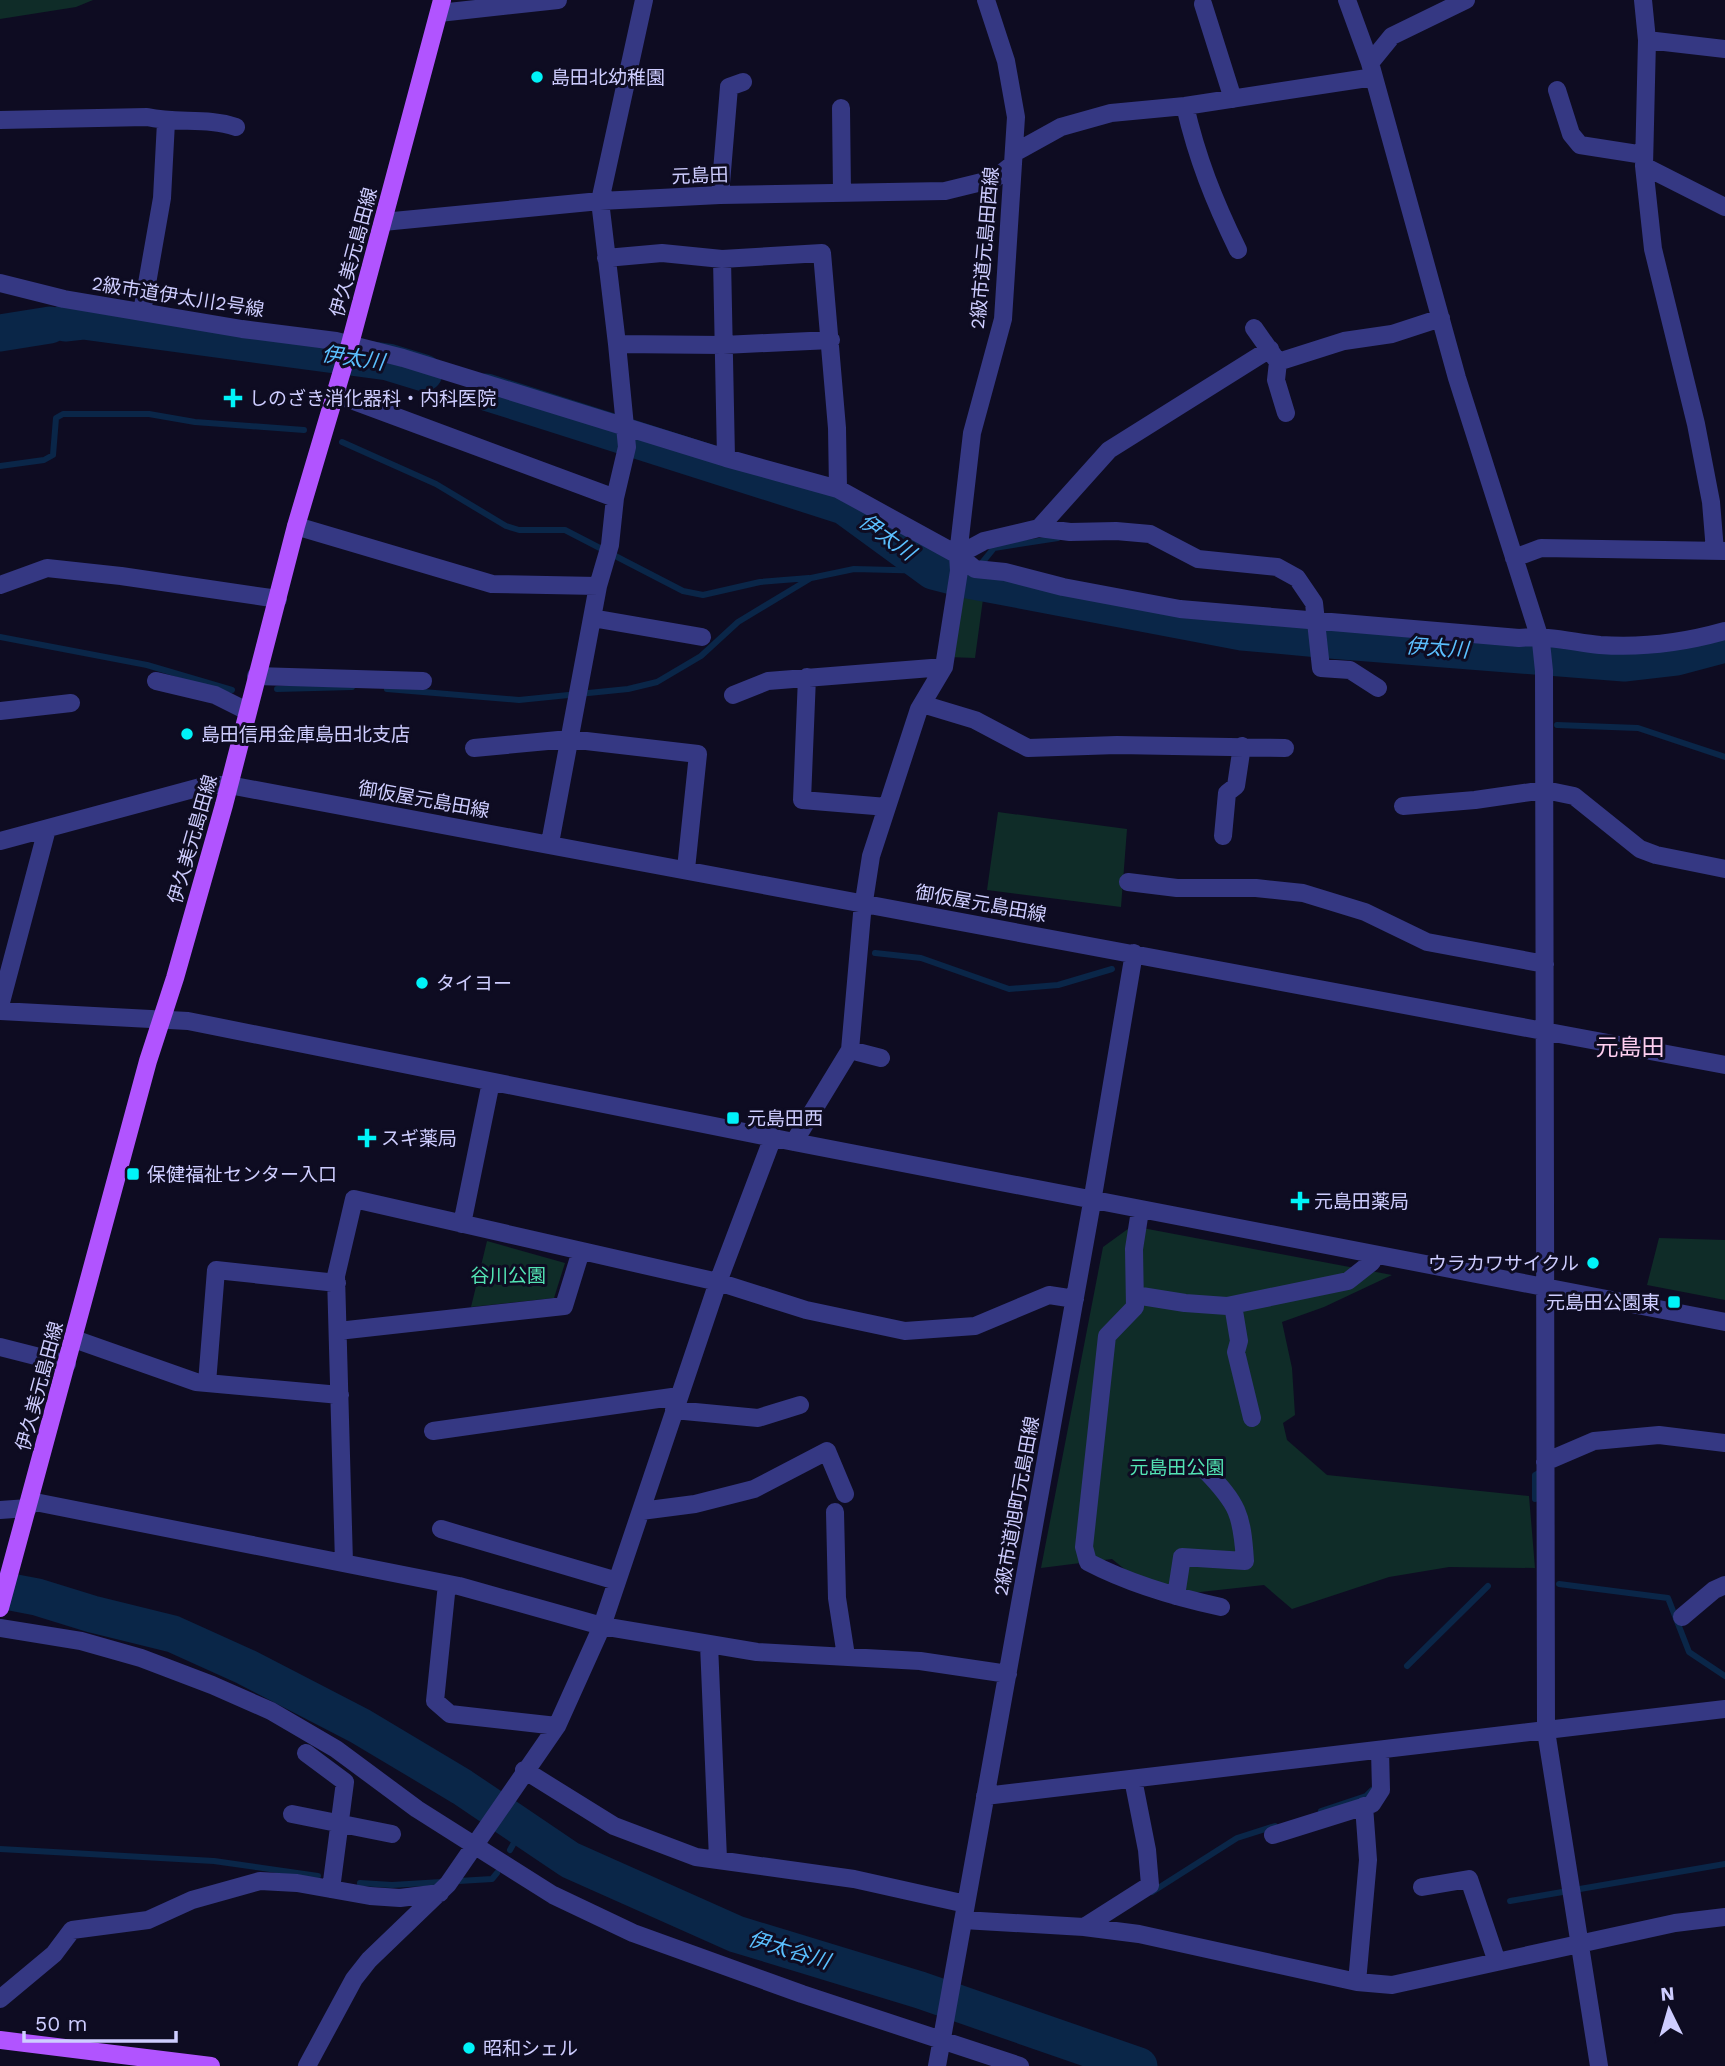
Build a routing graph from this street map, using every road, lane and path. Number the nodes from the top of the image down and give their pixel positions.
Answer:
1 (558, 0) edge
2 (644, 0) edge
3 (986, 0) edge
4 (1347, 0) edge
5 (1466, 0) edge
6 (1643, 0) edge
7 (1203, 4) dead end
8 (441, 6) edge
9 (1647, 40) junction
10 (1725, 49) edge
11 (1372, 70) junction
12 (743, 82) dead end
13 (1557, 90) dead end
14 (1233, 99) junction
15 (1185, 106) junction
16 (841, 108) dead end
17 (0, 120) edge
18 (166, 122) junction
19 (236, 127) dead end
20 (1013, 159) junction
21 (1644, 161) junction
22 (842, 193) junction
23 (720, 195) junction
24 (600, 201) junction
25 (1725, 207) edge
26 (383, 222) junction
27 (1238, 250) dead end
28 (606, 258) junction
29 (722, 259) junction
30 (0, 283) edge
31 (142, 312) junction
32 (1441, 318) junction
33 (1254, 328) dead end
34 (831, 340) junction
35 (618, 344) junction
36 (723, 345) junction
37 (347, 353) junction
38 (1274, 356) junction
39 (335, 394) junction
40 (1286, 413) dead end
41 (626, 435) junction
42 (726, 458) junction
43 (838, 489) junction
44 (615, 498) junction
45 (296, 526) junction
46 (1039, 528) junction
47 (1720, 551) edge
48 (958, 555) junction
49 (1514, 558) junction
50 (0, 585) edge
51 (598, 586) junction
52 (278, 599) junction
53 (592, 618) junction
54 (1317, 622) junction
55 (1725, 631) edge
56 (702, 636) dead end
57 (1540, 639) junction
58 (944, 667) junction
59 (256, 676) junction
60 (807, 677) junction
61 (156, 681) dead end
62 (423, 681) dead end
63 (1378, 688) dead end
64 (733, 695) dead end
65 (71, 703) dead end
66 (922, 704) junction
67 (0, 711) edge
68 (247, 711) junction
69 (569, 739) junction
70 (1242, 747) junction
71 (474, 748) dead end
72 (1285, 748) dead end
73 (229, 785) junction
74 (1545, 790) junction
75 (1404, 806) dead end
76 (887, 807) junction
77 (47, 829) junction
78 (1223, 836) dead end
79 (0, 841) edge
80 (551, 843) junction
81 (686, 869) junction
82 (1725, 869) edge
83 (1128, 882) dead end
84 (864, 903) junction
85 (1134, 953) junction
86 (1545, 964) junction
87 (0, 1006) edge
88 (0, 1011) edge
89 (160, 1019) junction
90 (1545, 1030) junction
91 (850, 1050) junction
92 (881, 1058) dead end
93 (1725, 1065) edge
94 (491, 1082) junction
95 (774, 1137) junction
96 (794, 1142) junction
97 (1092, 1200) junction
98 (1139, 1217) dead end
99 (462, 1224) junction
100 (581, 1251) junction
101 (1372, 1262) dead end
102 (718, 1282) junction
103 (337, 1283) junction
104 (1546, 1287) junction
105 (1135, 1295) junction
106 (1075, 1299) junction
107 (1233, 1305) junction
108 (1725, 1322) edge
109 (338, 1331) junction
110 (74, 1339) junction
111 (0, 1347) edge
112 (67, 1364) junction
113 (207, 1383) junction
114 (340, 1395) junction
115 (677, 1403) junction
116 (800, 1405) dead end
117 (1252, 1418) dead end
118 (433, 1431) dead end
119 (1725, 1443) edge
120 (1545, 1462) junction
121 (1205, 1470) dead end
122 (845, 1494) dead end
123 (29, 1504) junction
124 (0, 1510) edge
125 (641, 1511) junction
126 (835, 1511) dead end
127 (441, 1529) dead end
128 (344, 1563) junction
129 (617, 1581) junction
130 (447, 1584) junction
131 (1725, 1585) edge
132 (1176, 1597) junction
133 (1221, 1607) dead end
134 (0, 1608) edge
135 (1682, 1617) dead end
136 (602, 1626) junction
137 (0, 1628) edge
138 (709, 1644) junction
139 (846, 1656) junction
140 (1008, 1674) junction
141 (1725, 1709) edge
142 (557, 1726) junction
143 (1546, 1731) junction
144 (1380, 1750) junction
145 (306, 1753) dead end
146 (524, 1770) junction
147 (1133, 1779) junction
148 (985, 1796) junction
149 (1364, 1806) junction
150 (292, 1814) dead end
151 (339, 1824) junction
152 (392, 1834) dead end
153 (1273, 1835) dead end
154 (476, 1844) junction
155 (718, 1859) junction
156 (448, 1884) junction
157 (1422, 1887) dead end
158 (331, 1889) junction
159 (965, 1912) junction
160 (1725, 1917) edge
161 (1084, 1927) junction
162 (1581, 1945) junction
163 (1497, 1962) junction
164 (1357, 1982) junction
165 (0, 1999) edge
166 (0, 2040) edge
167 (942, 2041) junction
168 (211, 2066) edge
169 (307, 2066) edge
170 (937, 2066) edge
171 (1020, 2066) edge
172 (1600, 2066) edge

1 - 8 street
2 - 24 street
3 - 20 street, 2級市道元島田西線
4 - 11 street
5 - 11 street
6 - 9 street
7 - 14 street
8 - 26 main road, 伊久美元島田線
9 - 10 street
9 - 21 street
11 - 14 street, 元島田
11 - 32 street
12 - 23 street
13 - 21 street
14 - 15 street, 元島田
15 - 20 street, 元島田
15 - 27 street
16 - 22 street
17 - 18 street
18 - 19 street
18 - 31 street
20 - 22 street, 元島田
20 - 48 street, 2級市道元島田西線
21 - 25 street
21 - 47 street
22 - 23 street, 元島田
23 - 24 street, 元島田
24 - 26 street, 元島田
24 - 28 street
26 - 37 main road, 伊久美元島田線
28 - 29 street
28 - 35 street
29 - 34 street
29 - 36 street
30 - 31 street, 2級市道伊太川2号線
31 - 37 street, 2級市道伊太川2号線
32 - 38 street
32 - 49 street
33 - 38 street
34 - 36 street
34 - 43 street
35 - 36 street
35 - 41 street
36 - 42 street
37 - 39 main road, 伊久美元島田線
37 - 41 street, 2級市道伊太川2号線
38 - 40 street
38 - 46 street
39 - 44 street
39 - 45 main road, 伊久美元島田線
41 - 42 street, 2級市道伊太川2号線
41 - 44 street
42 - 43 street, 2級市道伊太川2号線
43 - 48 street, 2級市道伊太川2号線
44 - 51 street
45 - 51 street
45 - 52 main road, 伊久美元島田線
46 - 48 street
46 - 54 street
47 - 49 street
48 - 54 street, 2級市道伊太川2号線
48 - 58 street, 2級市道元島田西線
49 - 57 street
50 - 52 street
51 - 53 street
52 - 59 main road, 伊久美元島田線
53 - 56 street
53 - 69 street
54 - 57 street, 2級市道伊太川2号線
54 - 63 street
55 - 57 street, 2級市道伊太川2号線
57 - 74 street
58 - 60 street
58 - 66 street, 2級市道元島田西線
59 - 62 street
59 - 68 main road, 伊久美元島田線
60 - 64 street
60 - 76 street
61 - 68 street
65 - 67 street
66 - 70 street
66 - 76 street, 2級市道元島田西線
68 - 73 main road, 伊久美元島田線
69 - 71 street
69 - 80 street
69 - 81 street
70 - 72 street
70 - 78 street
73 - 77 street, 御仮屋元島田線
73 - 80 street, 御仮屋元島田線
73 - 89 main road, 伊久美元島田線
74 - 75 street
74 - 82 street
74 - 86 street
76 - 84 street, 2級市道元島田西線
77 - 79 street, 御仮屋元島田線
77 - 87 street
80 - 81 street, 御仮屋元島田線
81 - 84 street, 御仮屋元島田線
83 - 86 street
84 - 85 street, 御仮屋元島田線
84 - 91 street, 2級市道元島田西線
85 - 90 street, 御仮屋元島田線
85 - 97 street, 2級市道旭町元島田線
86 - 90 street
88 - 89 street
89 - 94 street
89 - 110 main road, 伊久美元島田線
90 - 93 street, 御仮屋元島田線
90 - 104 street
91 - 92 street
91 - 96 street
94 - 95 street
94 - 99 street
95 - 96 street
95 - 102 street
96 - 97 street
97 - 104 street
97 - 106 street, 2級市道旭町元島田線
98 - 105 street
99 - 100 street
99 - 103 street
100 - 102 street
100 - 109 street
101 - 107 street
102 - 106 street
102 - 115 street
103 - 109 street
103 - 113 street
104 - 108 street
104 - 120 street
105 - 107 street
105 - 132 street
106 - 140 street, 2級市道旭町元島田線
107 - 117 street
109 - 114 street
110 - 112 main road, 伊久美元島田線
110 - 113 street
111 - 112 street
112 - 123 main road, 伊久美元島田線
113 - 114 street
114 - 128 street
115 - 116 street
115 - 118 street
115 - 125 street
119 - 120 street
120 - 143 street
121 - 132 street
122 - 125 street
123 - 124 street
123 - 128 street
123 - 134 main road, 伊久美元島田線
125 - 129 street
126 - 139 street
127 - 129 street
128 - 130 street
129 - 136 street
130 - 136 street
130 - 142 street
131 - 135 street
132 - 133 street
136 - 138 street
136 - 142 street
137 - 154 street
138 - 139 street
138 - 155 street
139 - 140 street
140 - 148 street, 2級市道旭町元島田線
141 - 143 street
142 - 146 street
143 - 144 street
143 - 162 street
144 - 147 street
144 - 149 street
145 - 151 street
146 - 154 street
146 - 155 street
147 - 148 street
147 - 161 street
148 - 159 street, 2級市道旭町元島田線
149 - 153 street
149 - 164 street
150 - 151 street
151 - 152 street
151 - 158 street
154 - 156 street
154 - 167 street
155 - 159 street
156 - 158 street
156 - 169 street
157 - 163 street
158 - 165 street
159 - 161 street
159 - 167 street, 2級市道旭町元島田線
160 - 162 street
161 - 164 street
162 - 163 street
162 - 172 street
163 - 164 street
166 - 168 main road
167 - 170 street, 2級市道旭町元島田線
167 - 171 street

